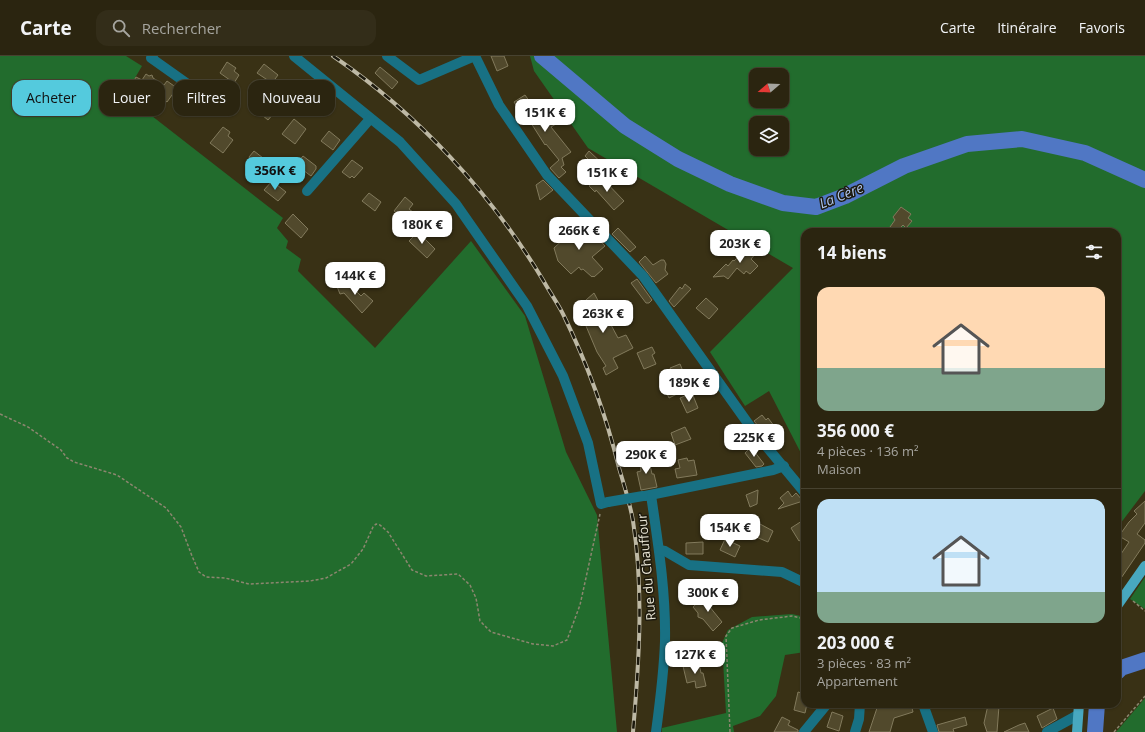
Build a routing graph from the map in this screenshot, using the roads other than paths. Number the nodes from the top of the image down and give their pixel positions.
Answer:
1 (153, 56) edge
2 (294, 56) edge
3 (387, 56) edge
4 (475, 56) edge
5 (182, 80) edge
6 (370, 119) junction
7 (307, 191) dead end
8 (784, 466) junction
9 (801, 488) edge
10 (647, 496) junction
11 (659, 550) junction
12 (1145, 566) edge
13 (801, 581) edge
14 (1121, 600) edge
15 (824, 708) edge
16 (860, 708) edge
17 (925, 708) edge
18 (1079, 708) edge
19 (1078, 715) junction
20 (656, 732) edge
21 (804, 732) edge
22 (855, 732) edge
23 (933, 732) edge
24 (1047, 732) edge
25 (1077, 732) edge

1 - 5 street
2 - 6 street
3 - 4 street
4 - 8 street
6 - 7 street
6 - 10 street, bridge
8 - 9 street
8 - 10 street
10 - 11 street, Rue du Chauffour
11 - 13 street
11 - 20 street, Rue du Chauffour
12 - 14 main road
15 - 21 street
16 - 22 street
17 - 23 street
18 - 19 main road
19 - 24 street
19 - 25 main road

